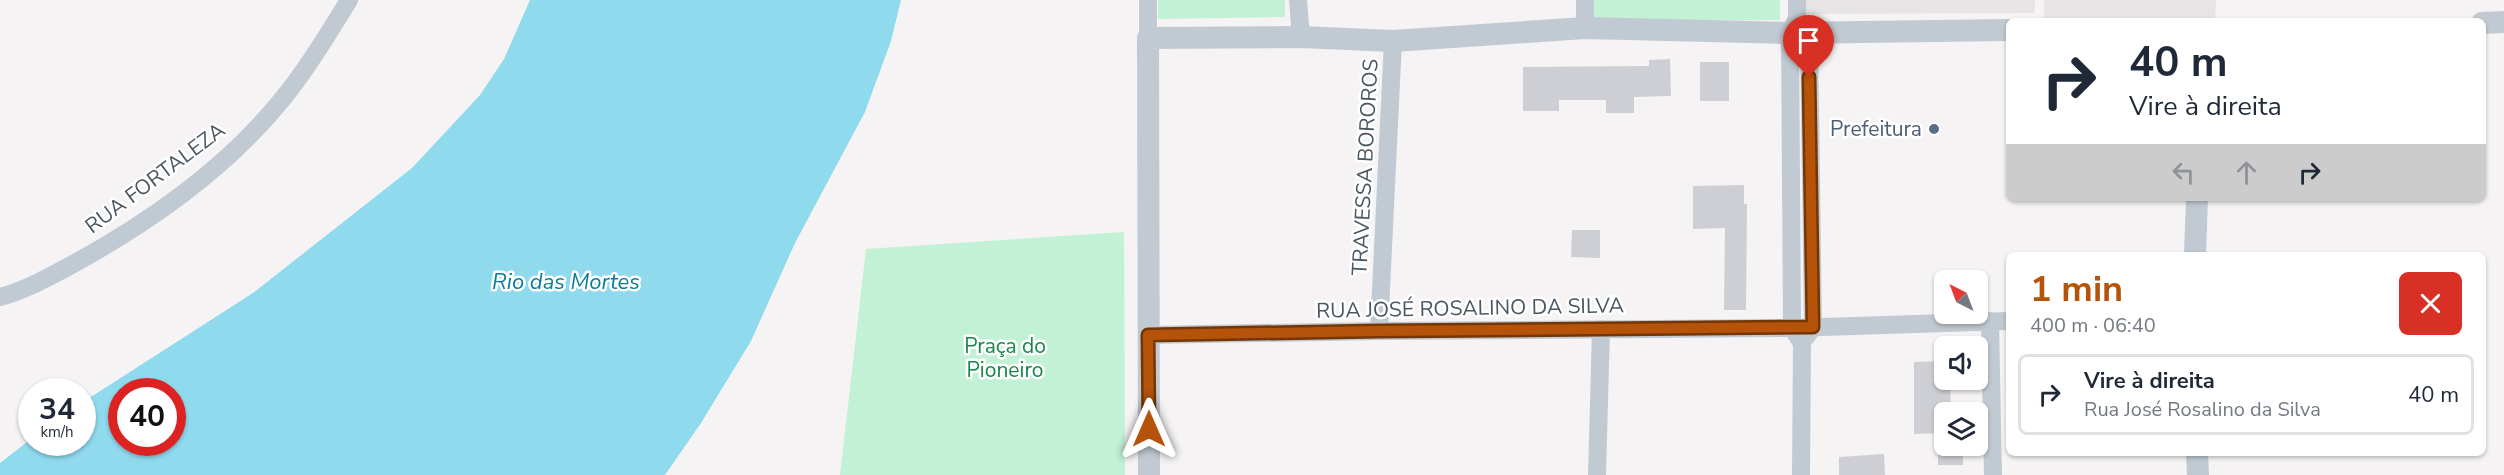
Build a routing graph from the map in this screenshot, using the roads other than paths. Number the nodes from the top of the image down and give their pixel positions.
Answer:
1 (349, 0) edge
2 (1148, 0) edge
3 (1298, 0) edge
4 (1585, 0) edge
5 (1798, 21) edge
6 (2504, 22) edge
7 (2486, 23) edge
8 (1585, 28) junction
9 (2006, 30) edge
10 (1300, 37) junction
11 (1148, 38) junction
12 (1393, 41) junction
13 (2197, 201) edge
14 (2195, 252) edge
15 (0, 297) edge
16 (1990, 321) junction
17 (2006, 321) edge
18 (1813, 327) junction
19 (1600, 329) junction
20 (1379, 331) junction
21 (1148, 335) junction
22 (1797, 336) junction
23 (2198, 456) edge
24 (1149, 475) edge
25 (1597, 475) edge
26 (1801, 475) edge
27 (1993, 475) edge
28 (2198, 475) edge

1 - 15 street, RUA FORTALEZA
2 - 11 street
3 - 10 street
4 - 8 street
5 - 8 street
5 - 9 street
5 - 18 street
5 - 22 street
6 - 7 street
8 - 12 street
10 - 11 street
10 - 12 street
11 - 21 street
12 - 20 street, TRAVESSA BOROROS
13 - 14 street
16 - 17 street
16 - 18 street
16 - 27 street
18 - 22 street
19 - 20 street, RUA JOSÉ ROSALINO DA SILVA
19 - 22 street, RUA JOSÉ ROSALINO DA SILVA
19 - 25 street
20 - 21 street, RUA JOSÉ ROSALINO DA SILVA
21 - 24 street
22 - 26 street
23 - 28 street

